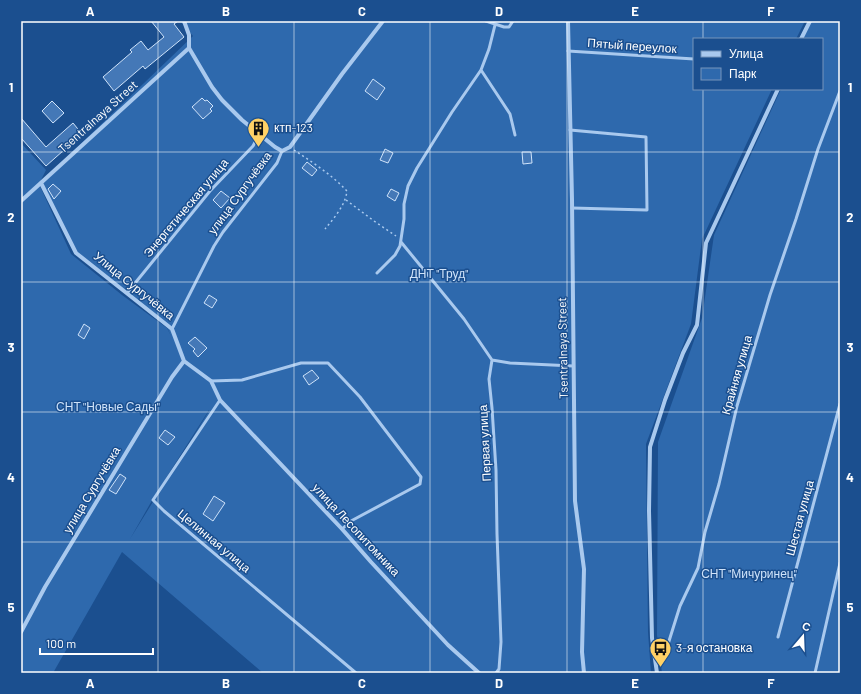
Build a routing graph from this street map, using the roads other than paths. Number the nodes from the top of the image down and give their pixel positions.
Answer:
1 (184, 21) edge
2 (383, 21) edge
3 (486, 21) edge
4 (513, 21) edge
5 (568, 21) edge
6 (810, 21) edge
7 (496, 25) junction
8 (802, 38) edge
9 (189, 48) junction
10 (568, 51) junction
11 (693, 58) edge
12 (481, 70) junction
13 (778, 90) edge
14 (840, 91) edge
15 (570, 130) junction
16 (259, 134) junction
17 (515, 135) dead end
18 (282, 151) junction
19 (41, 183) junction
20 (21, 201) edge
21 (572, 208) junction
22 (402, 240) junction
23 (377, 273) dead end
24 (127, 293) junction
25 (172, 329) junction
26 (492, 360) junction
27 (184, 361) junction
28 (573, 366) junction
29 (211, 381) junction
30 (220, 400) junction
31 (840, 404) edge
32 (342, 529) junction
33 (840, 563) edge
34 (21, 632) edge
35 (778, 637) dead end
36 (656, 661) junction
37 (356, 673) edge
38 (479, 673) edge
39 (496, 673) edge
40 (584, 673) edge
41 (657, 673) edge
42 (814, 673) edge

1 - 9 street
2 - 18 street, улица Сургучёвка
3 - 7 lane
4 - 7 lane
5 - 10 street, Tsentralnaya Street
6 - 8 street
7 - 12 lane
9 - 16 street
9 - 19 street, Tsentralnaya Street
10 - 11 lane, Пятый переулок
10 - 15 street, Tsentralnaya Street
12 - 17 lane
12 - 22 lane
13 - 36 street
14 - 36 lane, Крайняя улица
15 - 21 street, Tsentralnaya Street
15 - 21 lane
16 - 18 street
16 - 24 lane, Энергетическая улица
18 - 25 lane, улица Сургучёвка
19 - 20 street, Tsentralnaya Street
19 - 24 street, Улица Сургучёвка
21 - 28 street, Tsentralnaya Street
22 - 23 lane
22 - 26 lane
24 - 25 street, Улица Сургучёвка
25 - 27 street, Улица Сургучёвка
26 - 28 lane
26 - 39 lane, Первая улица
27 - 29 street
27 - 34 street, улица Сургучёвка
28 - 40 street, Tsentralnaya Street
29 - 30 street
29 - 32 lane
30 - 32 street, улица Лесопитомника
30 - 37 lane, Целинная улица
31 - 35 lane, Шестая улица
32 - 38 street, улица Лесопитомника
33 - 42 lane
36 - 41 street

